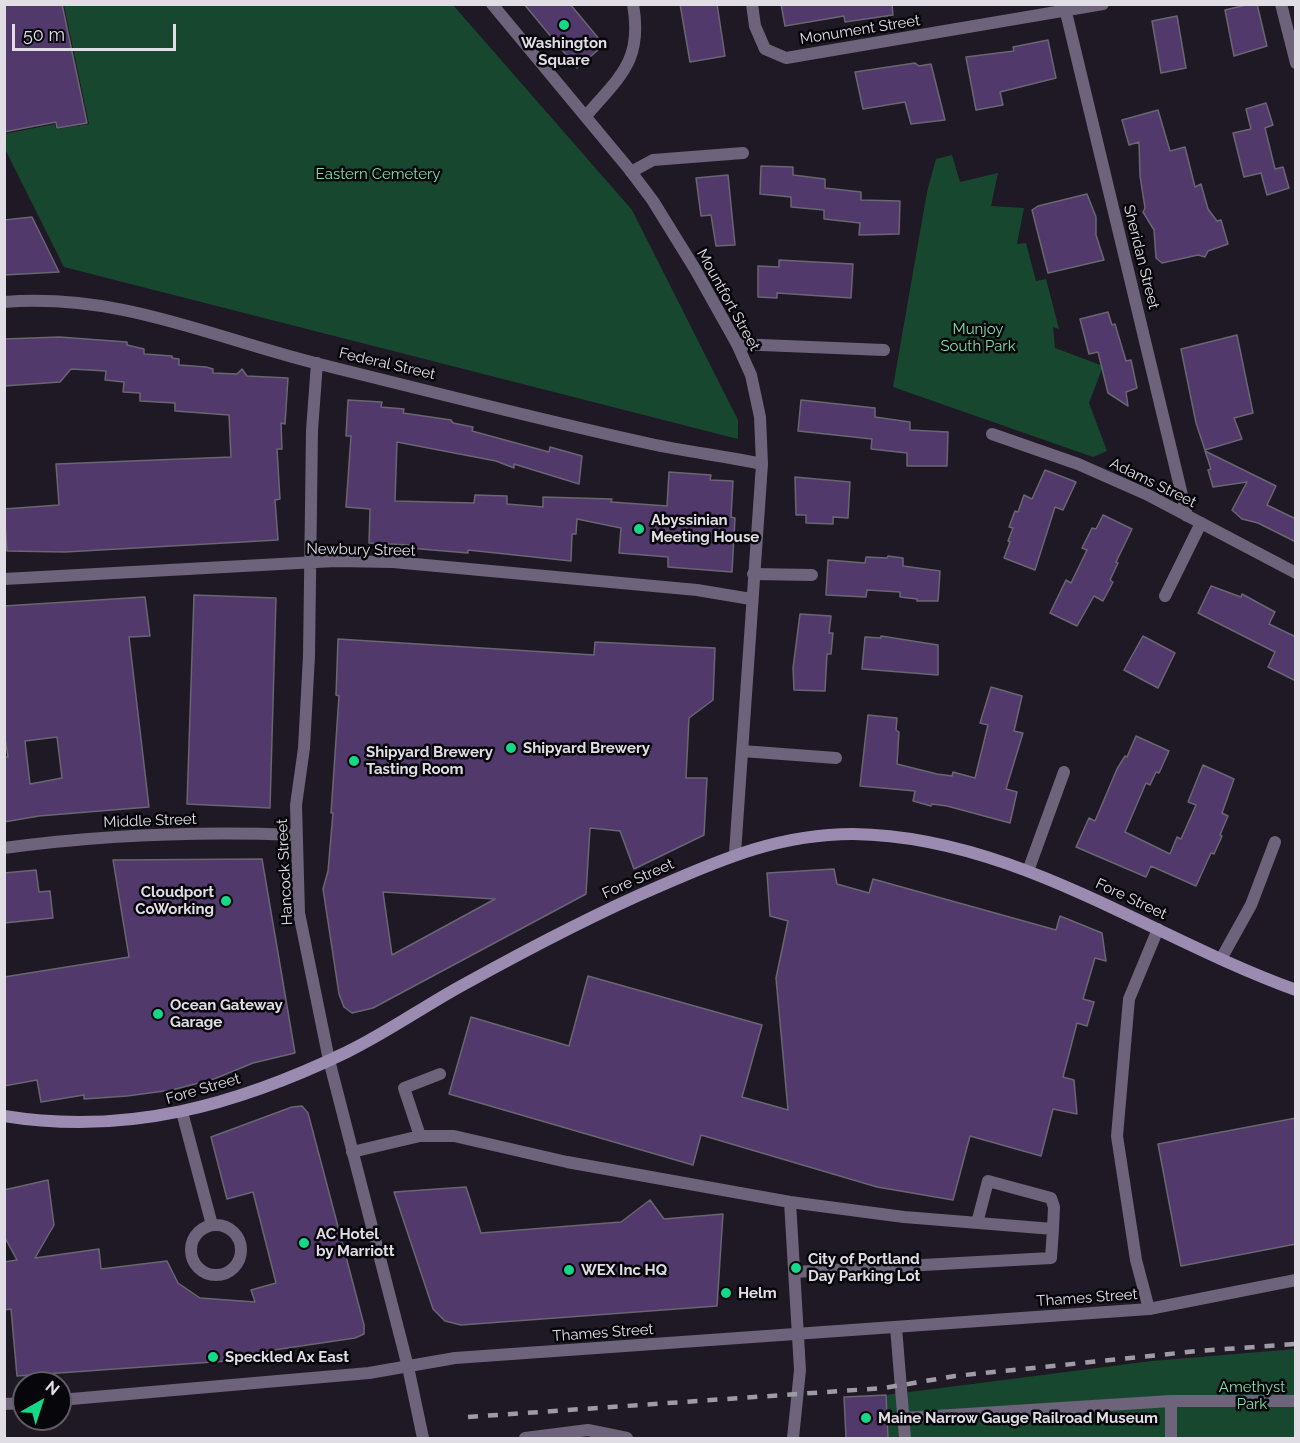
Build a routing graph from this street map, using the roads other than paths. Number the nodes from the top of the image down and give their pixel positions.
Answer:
1 (492, 4) edge
2 (633, 4) edge
3 (752, 4) edge
4 (1103, 4) edge
5 (1281, 4) edge
6 (1065, 8) edge
7 (1296, 63) edge
8 (586, 116) junction
9 (743, 153) dead end
10 (631, 172) junction
11 (4, 302) edge
12 (737, 344) junction
13 (884, 350) dead end
14 (317, 363) junction
15 (992, 434) dead end
16 (762, 464) junction
17 (1187, 516) junction
18 (1201, 523) junction
19 (309, 564) junction
20 (1296, 573) edge
21 (753, 574) junction
22 (812, 575) dead end
23 (4, 579) edge
24 (1165, 596) dead end
25 (751, 599) junction
26 (742, 751) junction
27 (836, 758) dead end
28 (1064, 772) dead end
29 (296, 835) junction
30 (1275, 843) dead end
31 (4, 848) edge
32 (735, 853) junction
33 (1028, 871) junction
34 (1158, 929) junction
35 (1221, 959) junction
36 (1296, 990) edge
37 (329, 1060) junction
38 (440, 1074) dead end
39 (182, 1112) junction
40 (4, 1116) edge
41 (420, 1136) junction
42 (352, 1152) junction
43 (790, 1202) junction
44 (977, 1223) junction
45 (212, 1225) junction
46 (1053, 1229) junction
47 (795, 1272) junction
48 (1296, 1280) edge
49 (1149, 1309) junction
50 (896, 1327) junction
51 (799, 1334) junction
52 (408, 1367) junction
53 (72, 1399) edge
54 (1170, 1401) junction
55 (1296, 1401) edge
56 (904, 1419) junction
57 (423, 1438) edge
58 (525, 1438) edge
59 (627, 1438) edge
60 (793, 1438) edge
61 (905, 1438) edge
62 (1171, 1438) edge

1 - 8 street, Mountfort Street
2 - 8 street
3 - 6 street, Monument Street
4 - 6 street, Monument Street
5 - 7 street
6 - 17 street, Sheridan Street
8 - 10 street, Mountfort Street
9 - 10 street
10 - 12 street, Mountfort Street
11 - 14 street, Federal Street
12 - 13 street
12 - 16 street, Mountfort Street
14 - 16 street, Federal Street
14 - 19 street, Hancock Street
15 - 17 street, Adams Street
16 - 21 street, Mountfort Street
17 - 18 street, Adams Street
18 - 20 street, Adams Street
18 - 24 street
19 - 23 street, Newbury Street
19 - 25 street, Newbury Street
19 - 29 street, Hancock Street
21 - 22 street
21 - 25 street, Mountfort Street
25 - 26 street, Mountfort Street
26 - 27 street
26 - 32 street, Mountfort Street
28 - 33 street
29 - 31 street, Middle Street
29 - 37 street, Hancock Street
30 - 35 street
32 - 33 street, Fore Street
32 - 37 street, Fore Street
33 - 34 street, Fore Street
34 - 35 street, Fore Street
34 - 49 street
35 - 36 street, Fore Street
37 - 39 street, Fore Street
37 - 42 street, Hancock Street
38 - 41 street
39 - 40 street, Fore Street
39 - 45 street
41 - 42 street
41 - 43 street
42 - 52 street, Hancock Street
43 - 44 street
43 - 47 street
44 - 46 street
44 - 46 street
45 - 45 street
46 - 47 street
47 - 51 street
48 - 49 street, Thames Street
49 - 50 street, Thames Street
50 - 51 street, Thames Street
50 - 56 street
51 - 52 street, Thames Street
51 - 60 street
52 - 53 street, Thames Street
52 - 57 street, Hancock Street
54 - 55 street
54 - 56 street
54 - 62 street
56 - 61 street
58 - 59 street

